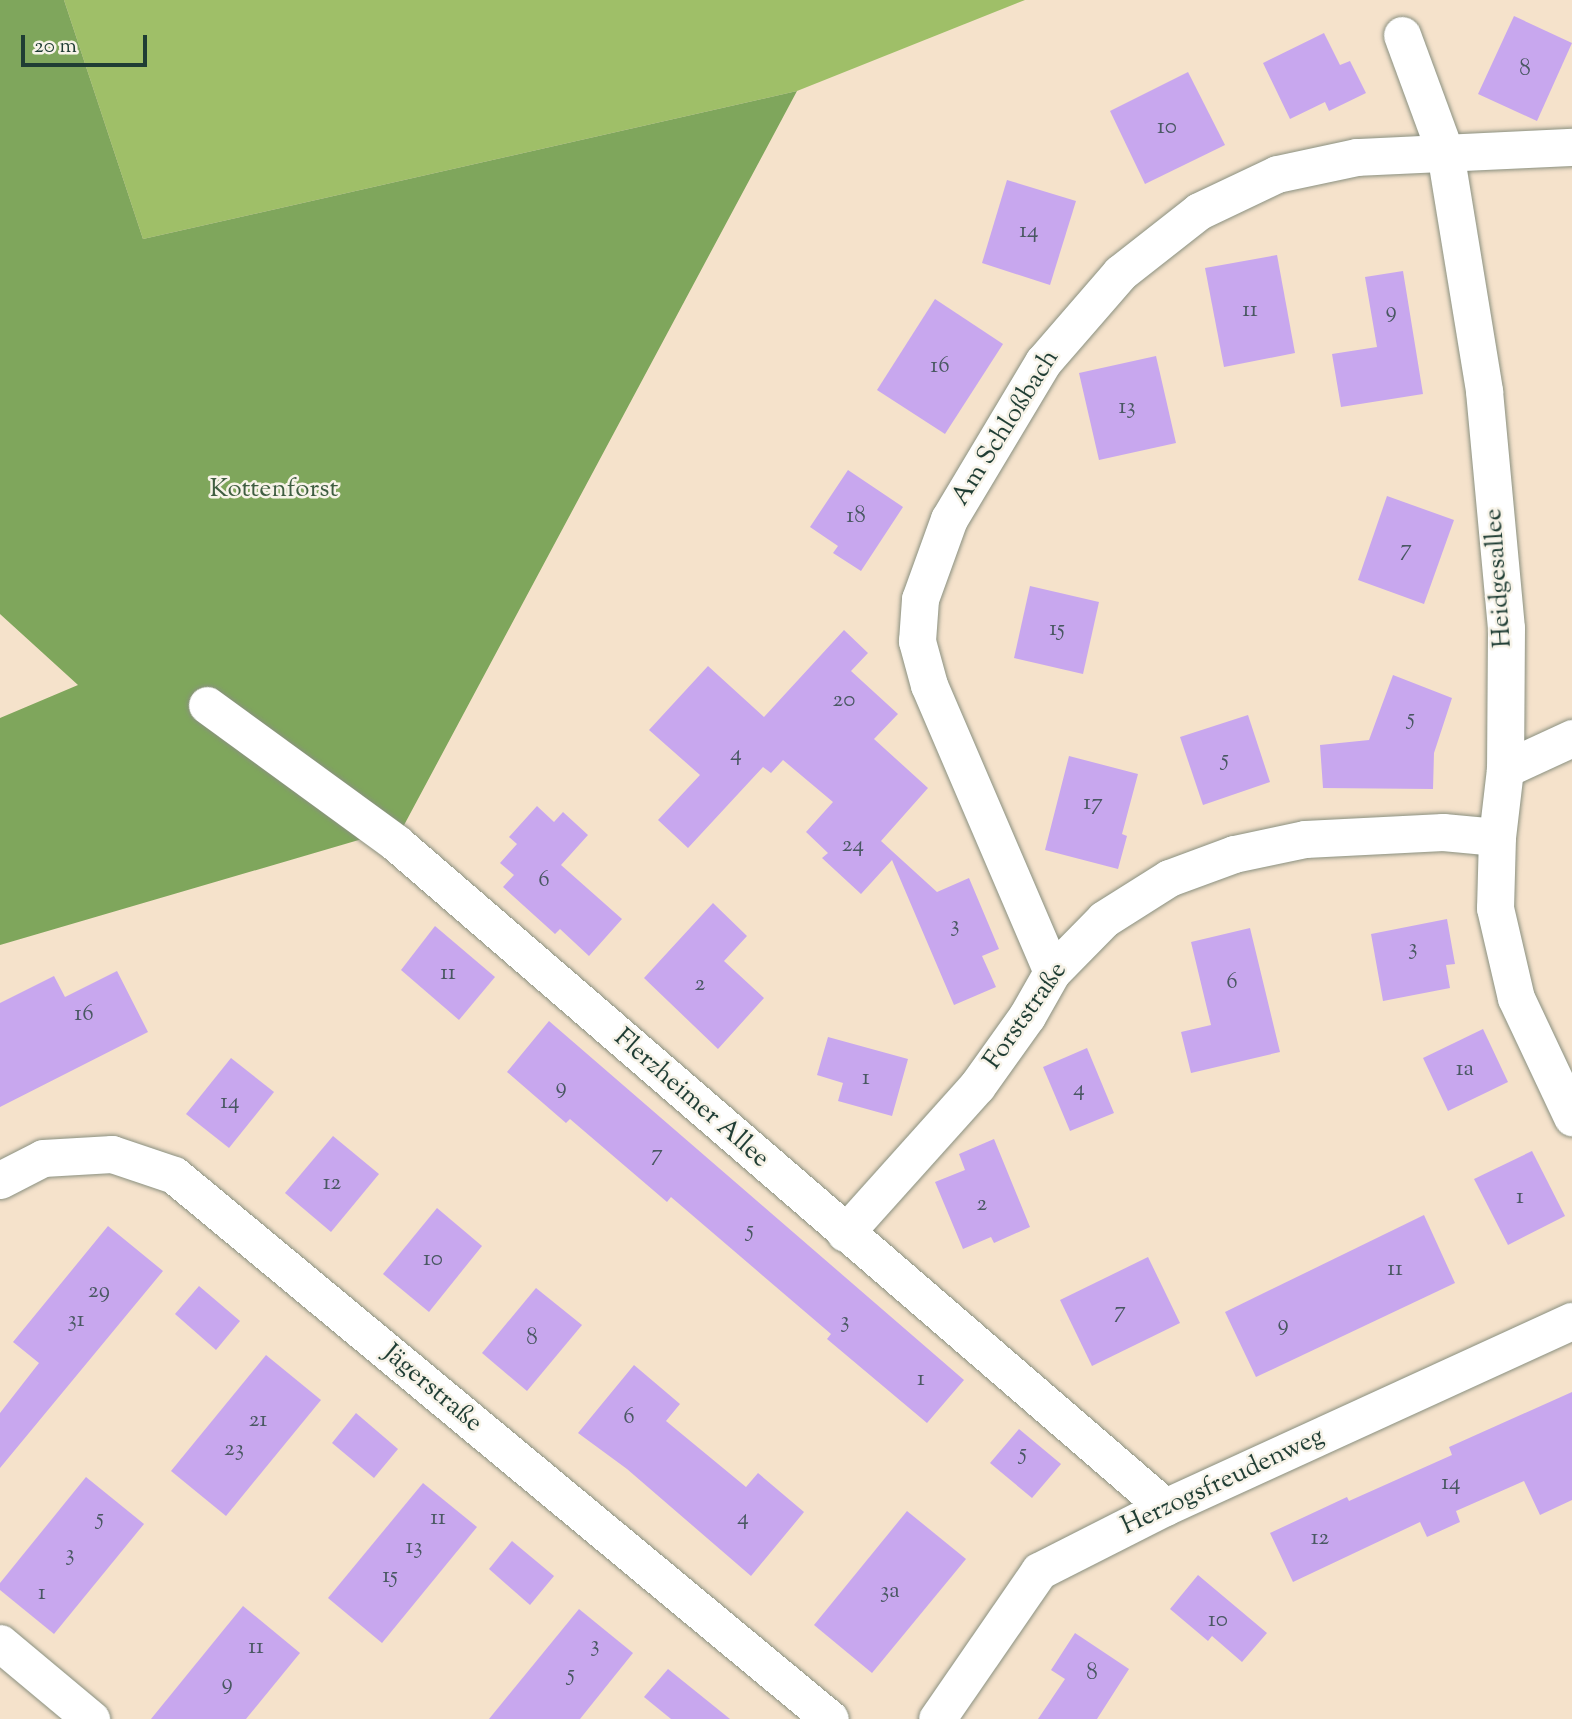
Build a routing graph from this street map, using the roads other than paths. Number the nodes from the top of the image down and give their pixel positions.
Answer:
1 (1402, 35) dead end
2 (1572, 147) edge
3 (1445, 152) junction
4 (207, 705) dead end
5 (1572, 738) edge
6 (1505, 769) junction
7 (1497, 837) junction
8 (1052, 972) junction
9 (1572, 1117) edge
10 (0, 1180) edge
11 (845, 1233) junction
12 (1572, 1321) edge
13 (1165, 1507) junction
14 (0, 1643) edge
15 (91, 1719) edge
16 (831, 1719) edge
17 (937, 1719) edge

1 - 3 street, Heidgesallee
2 - 3 street, Am Schloßbach
3 - 6 street, Heidgesallee
3 - 8 street, Am Schloßbach
4 - 11 street, Flerzheimer Allee
5 - 6 street
6 - 7 street, Heidgesallee
7 - 8 street, Forststraße
7 - 9 street, Heidgesallee
8 - 11 street, Forststraße
10 - 16 street, Jägerstraße
11 - 13 street, Flerzheimer Allee
12 - 13 street, Herzogsfreudenweg
13 - 17 street, Herzogsfreudenweg
14 - 15 street

